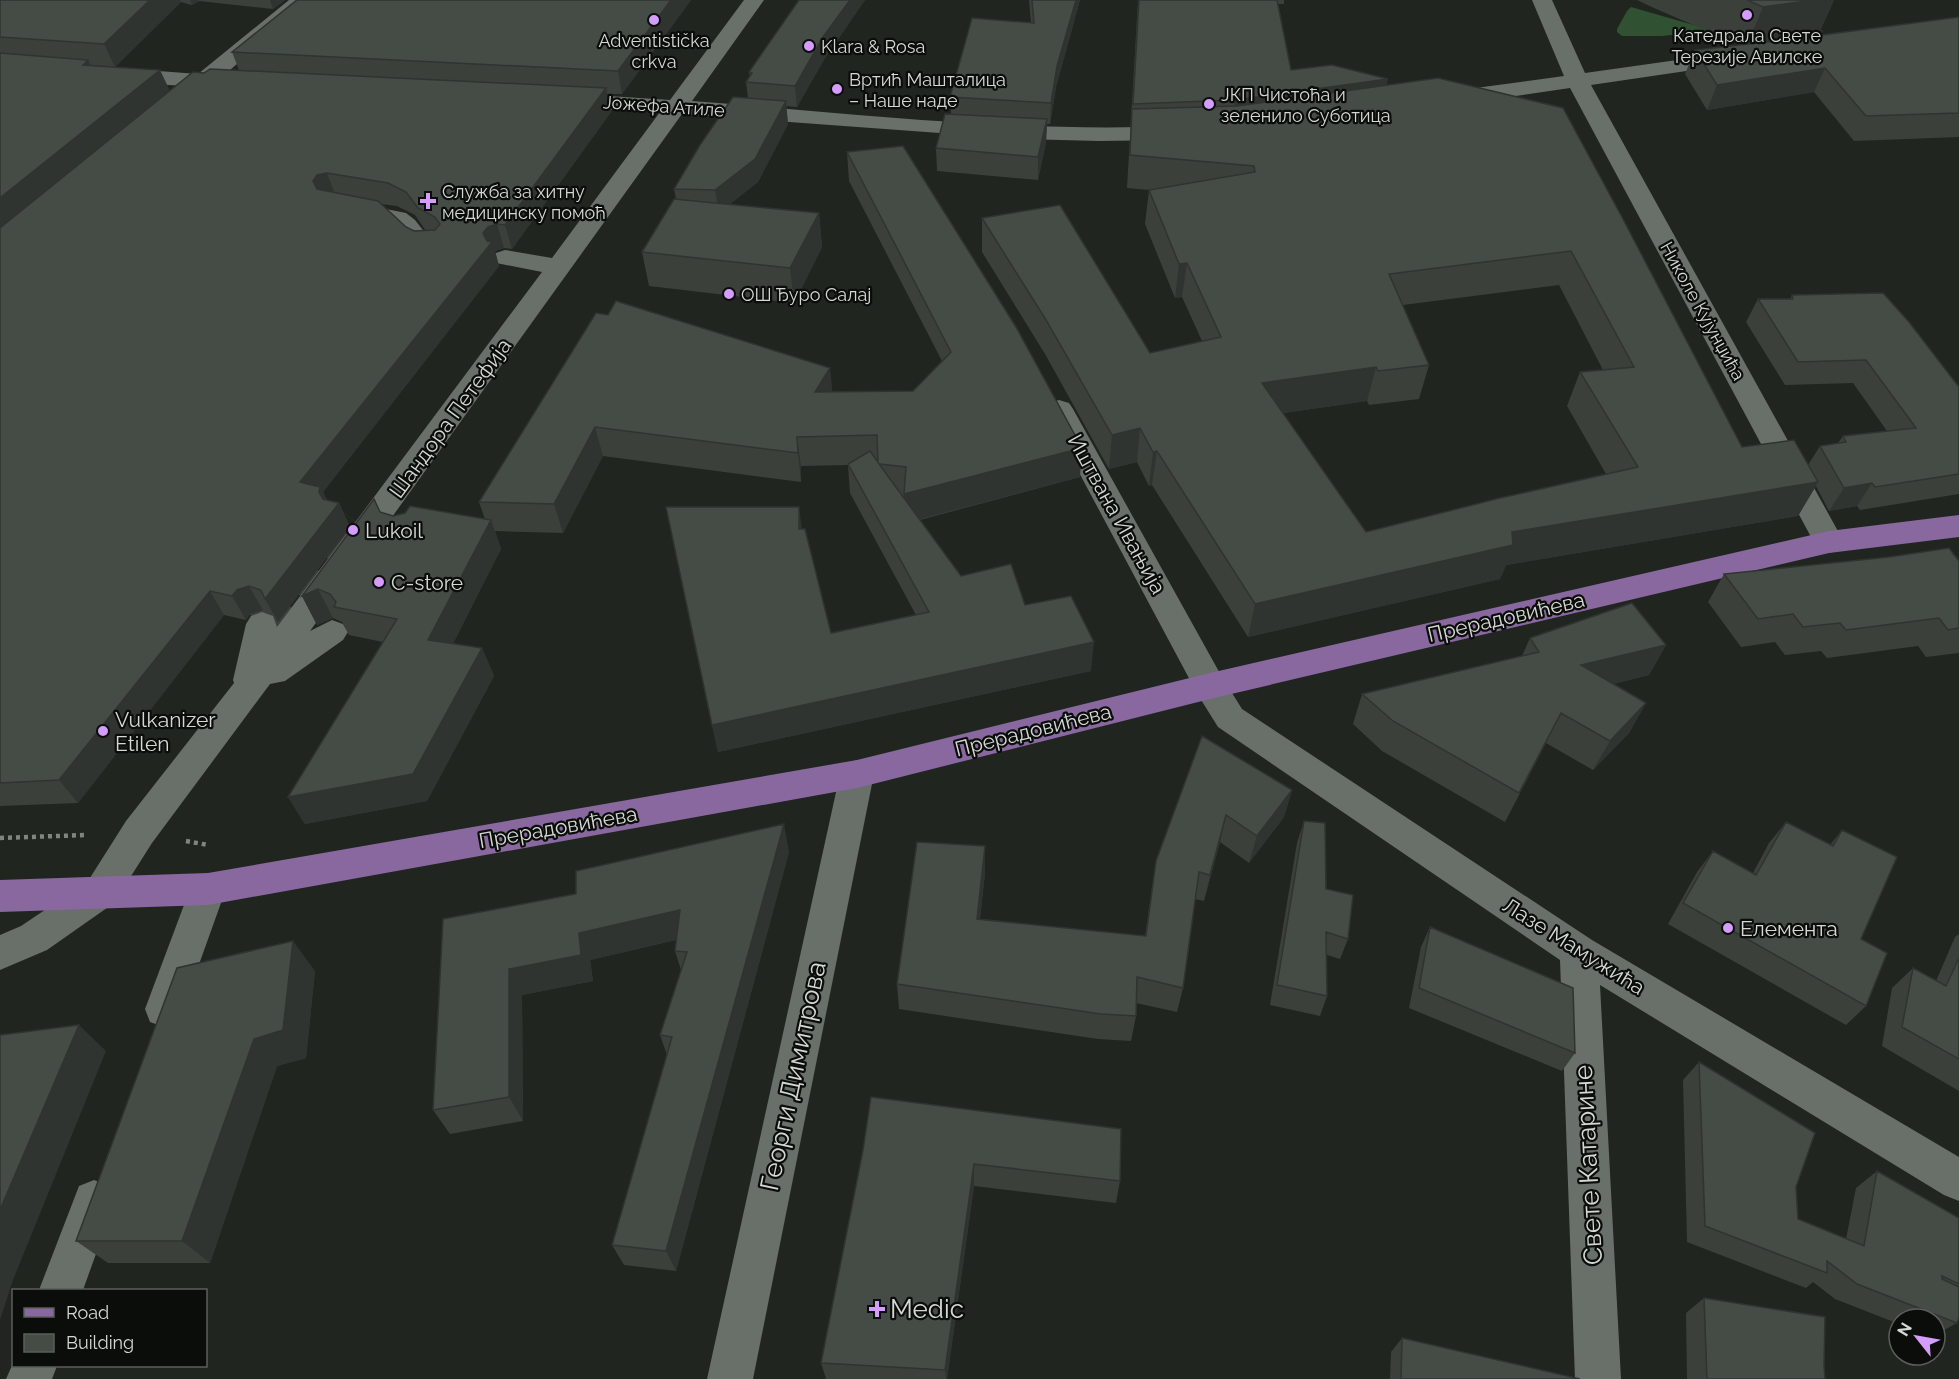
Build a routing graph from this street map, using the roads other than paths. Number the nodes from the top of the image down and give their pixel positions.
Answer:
1 (301, 0) edge
2 (754, 0) edge
3 (1542, 0) edge
4 (1757, 55) edge
5 (101, 74) edge
6 (1577, 80) junction
7 (202, 82) junction
8 (246, 84) edge
9 (536, 98) edge
10 (181, 99) edge
11 (1430, 101) edge
12 (678, 106) junction
13 (1200, 132) edge
14 (336, 206) edge
15 (434, 247) edge
16 (505, 258) dead end
17 (560, 267) junction
18 (1047, 386) edge
19 (402, 483) junction
20 (347, 515) tunnel mouth
21 (405, 522) edge
22 (1959, 526) edge
23 (1830, 542) junction
24 (262, 624) tunnel mouth
25 (332, 632) edge
26 (1209, 686) junction
27 (247, 690) junction
28 (857, 774) junction
29 (208, 889) junction
30 (100, 892) junction
31 (0, 896) edge
32 (1579, 952) junction
33 (0, 953) edge
34 (151, 1045) edge
35 (106, 1168) edge
36 (1959, 1179) edge
37 (61, 1289) edge
38 (730, 1379) edge
39 (1598, 1379) edge

1 - 7 street
2 - 12 street, Шандора Петефија
3 - 6 street, Николе Кујунџића
4 - 6 street
5 - 7 street
6 - 11 street
6 - 23 street, Николе Кујунџића
7 - 8 street
7 - 10 street
9 - 12 street, Јожефа Атиле
12 - 13 street, Јожефа Атиле
12 - 17 street, Шандора Петефија
14 - 15 street
16 - 17 street
17 - 19 street, Шандора Петефија
18 - 26 street, Иштвана Ивањија
19 - 20 street
19 - 21 street
19 - 27 street, Шандора Петефија
22 - 23 main road, Прерадовићева
23 - 26 main road, Прерадовићева
24 - 27 street
25 - 27 street
26 - 28 main road, Прерадовићева
26 - 32 street, Лазе Мамужића
27 - 30 street, Шандора Петефија
28 - 29 main road, Прерадовићева
28 - 38 street, Георги Димитрова
29 - 30 main road, Прерадовићева
29 - 34 street
30 - 31 main road, Прерадовићева
30 - 33 street
32 - 36 street, Лазе Мамужића
32 - 39 street, Свете Катарине
35 - 37 street

